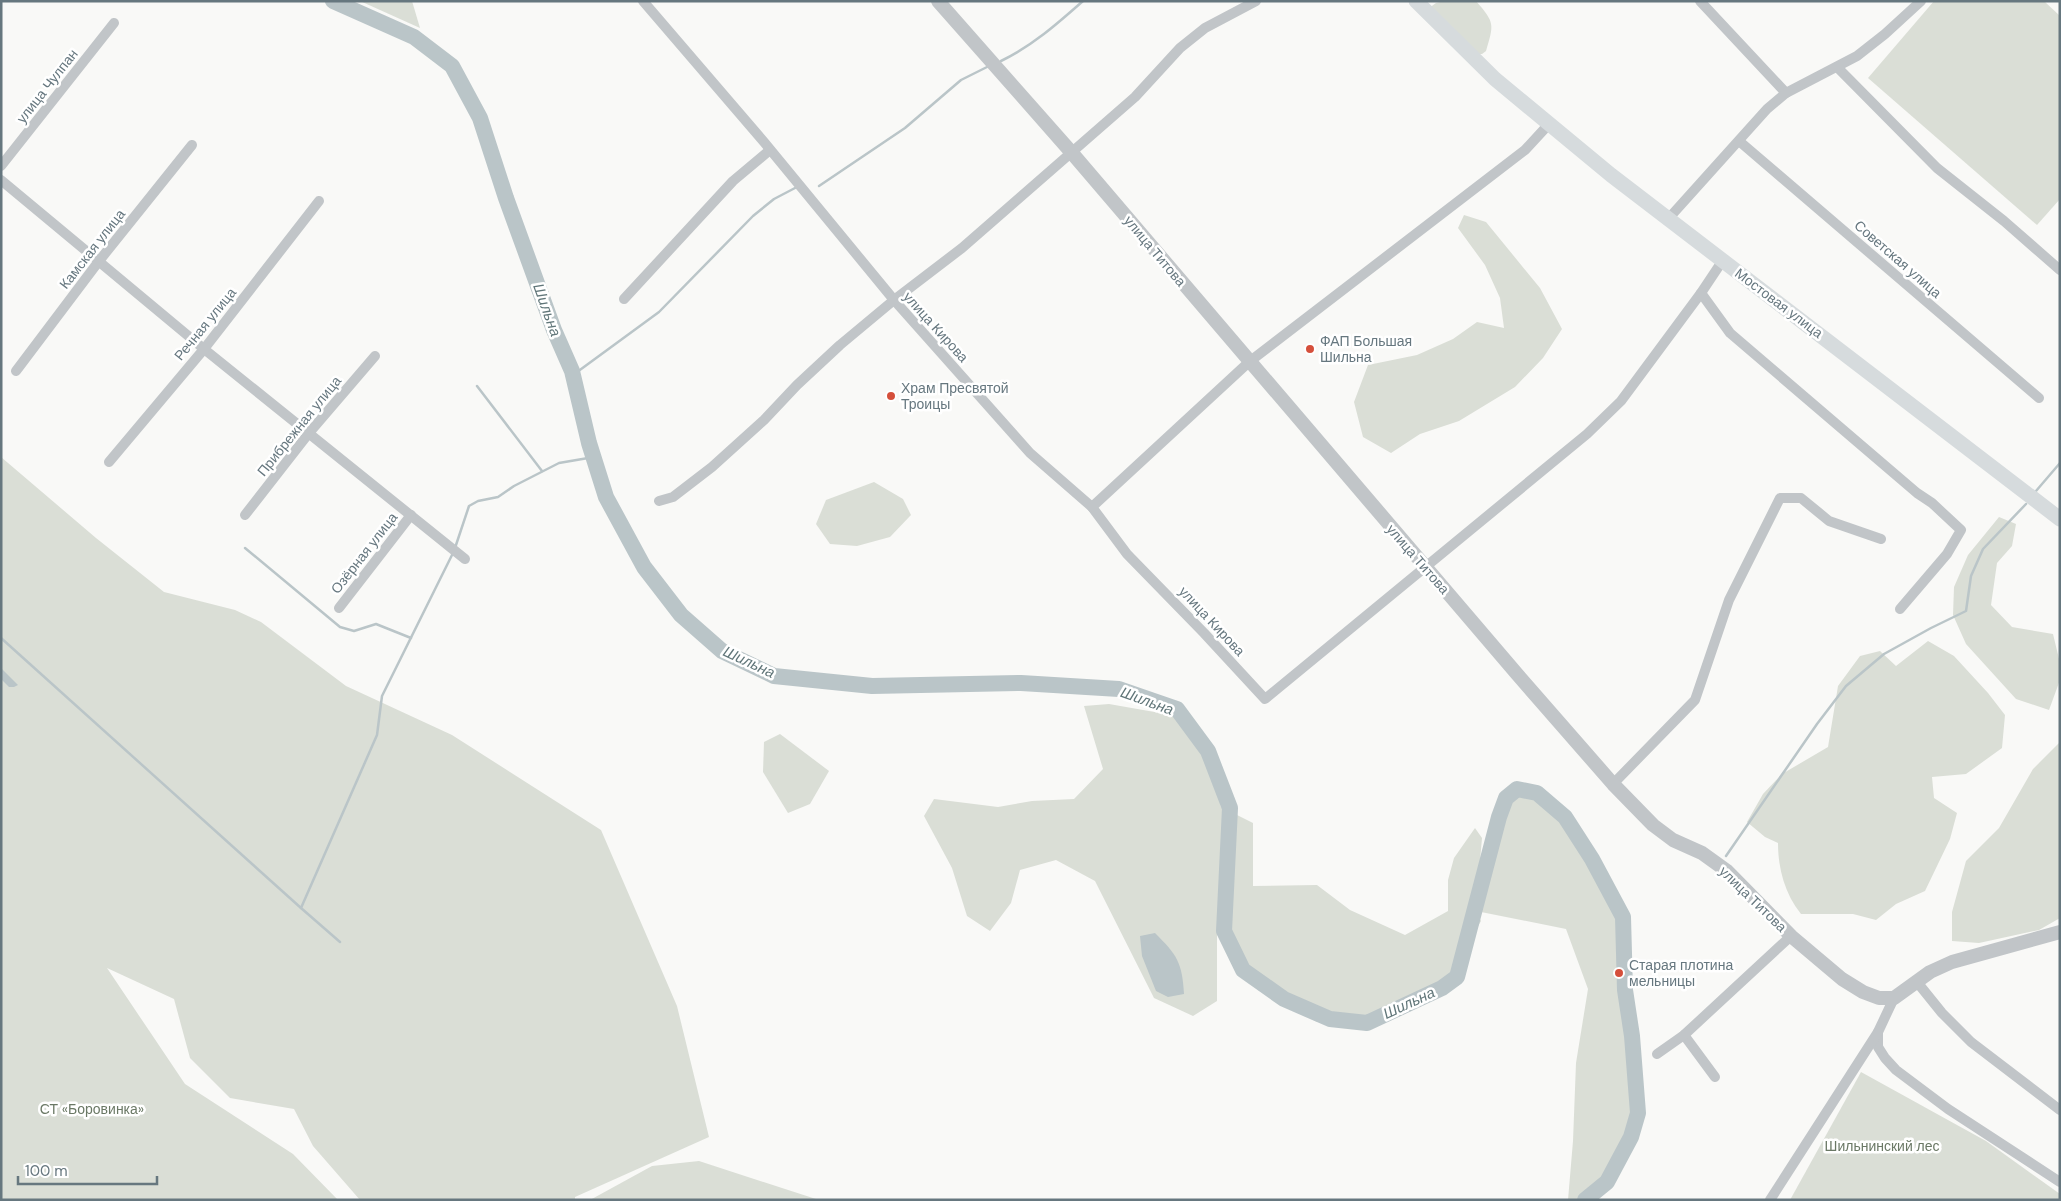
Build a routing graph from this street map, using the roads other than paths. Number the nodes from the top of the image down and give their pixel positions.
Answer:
1 (643, 1) edge
2 (938, 1) edge
3 (1256, 1) edge
4 (1416, 1) edge
5 (1700, 1) edge
6 (1920, 1) edge
7 (114, 23) dead end
8 (1837, 67) junction
9 (1786, 93) junction
10 (1549, 124) junction
11 (1739, 141) junction
12 (192, 145) dead end
13 (770, 150) junction
14 (1072, 153) junction
15 (1, 166) edge
16 (1, 180) edge
17 (319, 201) dead end
18 (1669, 218) junction
19 (1723, 260) junction
20 (99, 261) junction
21 (2060, 270) edge
22 (1701, 294) junction
23 (624, 299) dead end
24 (894, 300) junction
25 (204, 349) junction
26 (375, 356) dead end
27 (1249, 362) junction
28 (16, 371) dead end
29 (2038, 398) dead end
30 (309, 433) junction
31 (109, 462) dead end
32 (659, 501) dead end
33 (1092, 507) junction
34 (245, 515) dead end
35 (411, 515) junction
36 (2057, 517) edge
37 (1881, 539) dead end
38 (465, 559) dead end
39 (1425, 566) junction
40 (339, 608) dead end
41 (1900, 609) dead end
42 (1613, 784) junction
43 (2060, 932) edge
44 (1791, 936) junction
45 (1917, 982) junction
46 (1894, 998) junction
47 (1878, 1032) junction
48 (1684, 1036) junction
49 (1657, 1054) dead end
50 (1715, 1077) dead end
51 (2060, 1110) edge
52 (2060, 1182) edge
53 (1770, 1200) edge

1 - 13 street, улица Кирова
2 - 14 street, улица Титова
3 - 14 street
4 - 10 main road, Мостовая улица
5 - 9 street
6 - 8 street
7 - 15 street, улица Чулпан
8 - 9 street
8 - 21 street
9 - 11 street
10 - 18 main road, Мостовая улица
10 - 27 street
11 - 18 street
11 - 29 street, Советская улица
12 - 20 street, Камская улица
13 - 23 street
13 - 24 street, улица Кирова
14 - 24 street
14 - 27 street, улица Титова
16 - 20 street
17 - 25 street, Речная улица
18 - 19 main road, Мостовая улица
19 - 22 street
19 - 36 main road, Мостовая улица
20 - 25 street
20 - 28 street, Камская улица
22 - 39 street
22 - 41 street
24 - 32 street
24 - 33 street, улица Кирова
25 - 30 street
25 - 31 street, Речная улица
26 - 30 street, Прибрежная улица
27 - 33 street
27 - 39 street, улица Титова
30 - 34 street, Прибрежная улица
30 - 35 street
33 - 39 street, улица Кирова
35 - 38 street
35 - 40 street, Озёрная улица
37 - 42 street
39 - 42 street, улица Титова
42 - 44 street, улица Титова
43 - 45 street
44 - 46 street, улица Титова
44 - 48 street, улица Титова
45 - 46 street
45 - 51 street
46 - 47 street
47 - 52 street
47 - 53 street
48 - 49 street, улица Титова
48 - 50 street

